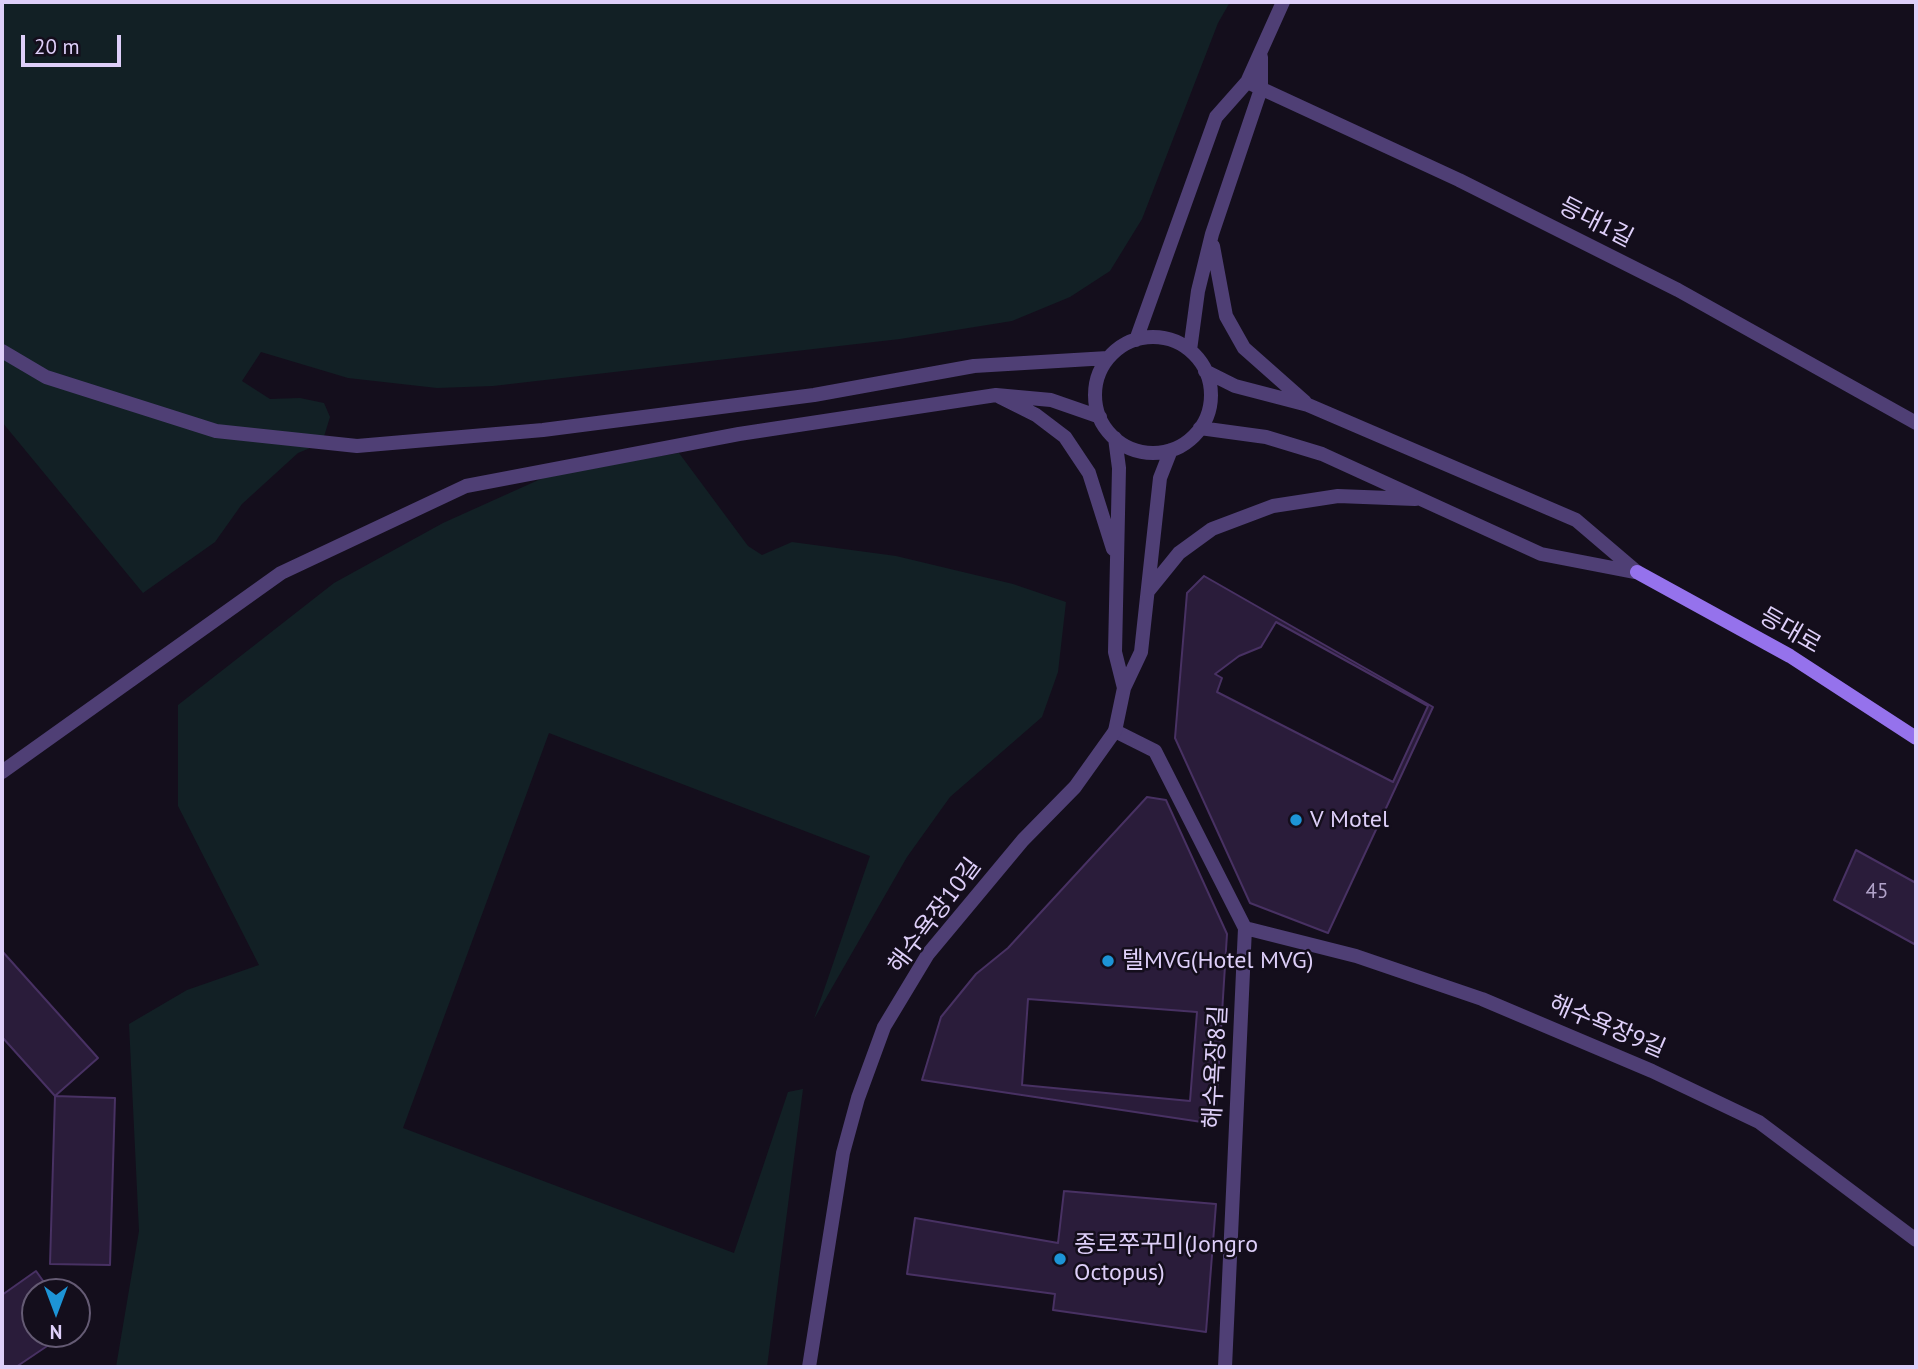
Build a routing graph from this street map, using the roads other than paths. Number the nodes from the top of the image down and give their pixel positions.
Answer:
1 (1283, 2) edge
2 (1261, 49) junction
3 (1247, 82) junction
4 (1261, 89) junction
5 (1212, 234) junction
6 (1136, 340) junction
7 (1189, 350) junction
8 (2, 351) edge
9 (1108, 358) junction
10 (1205, 371) junction
11 (996, 395) junction
12 (1308, 405) junction
13 (1100, 417) junction
14 (1916, 423) edge
15 (1200, 428) junction
16 (1115, 438) junction
17 (1171, 450) junction
18 (1425, 499) junction
19 (1118, 566) junction
20 (1637, 572) junction
21 (1149, 590) junction
22 (1124, 688) junction
23 (1115, 730) junction
24 (1916, 738) edge
25 (2, 772) edge
26 (1245, 928) junction
27 (1916, 1240) edge
28 (809, 1367) edge
29 (1225, 1367) edge

1 - 2 street
2 - 3 street
2 - 4 street
3 - 4 street, 등대1길
3 - 6 street
4 - 5 street
4 - 14 street, 등대1길
5 - 7 street
5 - 12 street
6 - 7 street
6 - 9 street
7 - 10 street
8 - 9 street
9 - 13 street
10 - 12 street
10 - 15 street
11 - 13 street
11 - 19 street
11 - 25 street
12 - 20 street
13 - 16 street
15 - 17 street
15 - 18 street
16 - 17 street
16 - 19 street
17 - 21 street
18 - 20 street
18 - 21 street
19 - 22 street
20 - 24 main road, 등대로
21 - 22 street
22 - 23 street, 해수욕장10길
23 - 26 street, 해수욕장8길
23 - 28 street, 해수욕장10길
26 - 27 street, 해수욕장9길
26 - 29 street, 해수욕장8길

